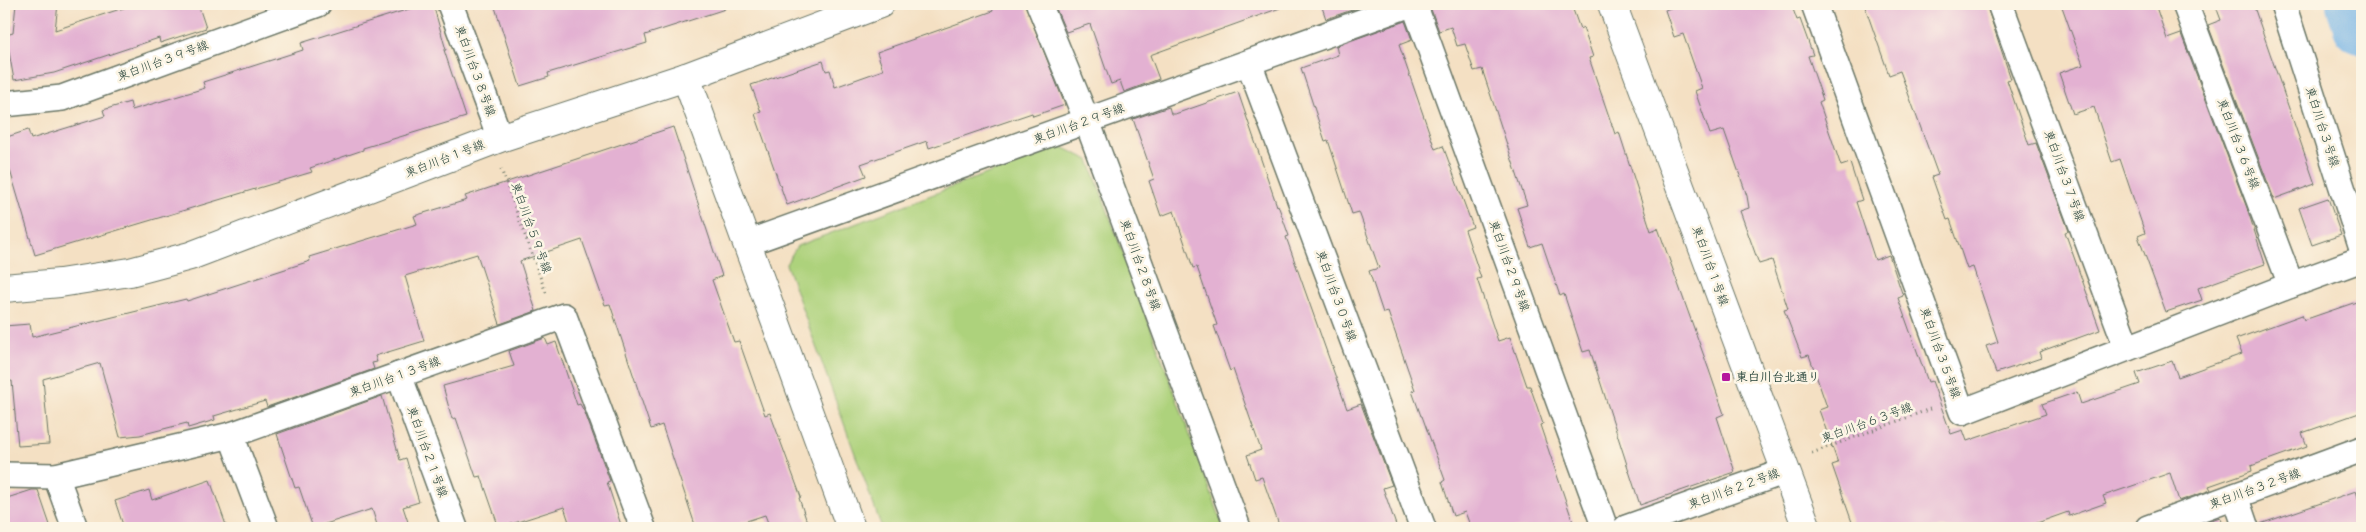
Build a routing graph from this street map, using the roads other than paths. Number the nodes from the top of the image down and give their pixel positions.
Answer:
1 (318, 4) edge
2 (450, 4) edge
3 (880, 4) edge
4 (1040, 4) edge
5 (1413, 4) edge
6 (1612, 4) edge
7 (1814, 4) edge
8 (2000, 4) edge
9 (2185, 4) edge
10 (2283, 4) edge
11 (1249, 63) junction
12 (686, 77) junction
13 (4, 104) edge
14 (1087, 121) junction
15 (496, 140) junction
16 (747, 243) junction
17 (2362, 249) edge
18 (2362, 259) edge
19 (2290, 285) junction
20 (4, 288) edge
21 (2127, 348) junction
22 (399, 375) junction
23 (231, 435) junction
24 (2362, 449) edge
25 (1784, 467) junction
26 (4, 475) edge
27 (56, 476) junction
28 (2235, 496) junction
29 (75, 528) edge
30 (266, 528) edge
31 (455, 528) edge
32 (643, 528) edge
33 (851, 528) edge
34 (1238, 528) edge
35 (1422, 528) edge
36 (1605, 528) edge
37 (1626, 528) edge
38 (1807, 528) edge
39 (2148, 528) edge
40 (2246, 528) edge

1 - 13 street, 東白川台３９号線
2 - 15 street, 東白川台３８号線
3 - 12 street, 東白川台１号線
4 - 14 street, 東白川台２８号線
5 - 11 street, 東白川台２９号線
5 - 36 street, 東白川台２９号線
6 - 25 street, 東白川台１号線
7 - 21 street, 東白川台３５号線
8 - 21 street, 東白川台３７号線
9 - 19 street, 東白川台３６号線
10 - 17 street, 東白川台３号線
11 - 14 street, 東白川台２９号線
11 - 35 street, 東白川台３０号線
12 - 15 street, 東白川台１号線
12 - 16 street
14 - 16 street, 東白川台２９号線
14 - 34 street, 東白川台２８号線
15 - 20 street, 東白川台１号線
16 - 33 street
18 - 19 street, 東白川台３５号線
19 - 21 street, 東白川台３５号線
22 - 23 street, 東白川台１３号線
22 - 31 street, 東白川台２１号線
22 - 32 street, 東白川台１３号線
23 - 27 street, 東白川台１３号線
23 - 30 street
24 - 28 street, 東白川台３２号線
25 - 37 street, 東白川台２２号線
25 - 38 street, 東白川台１号線
26 - 27 street, 東白川台１３号線
27 - 29 street
28 - 39 street, 東白川台３２号線
28 - 40 street

